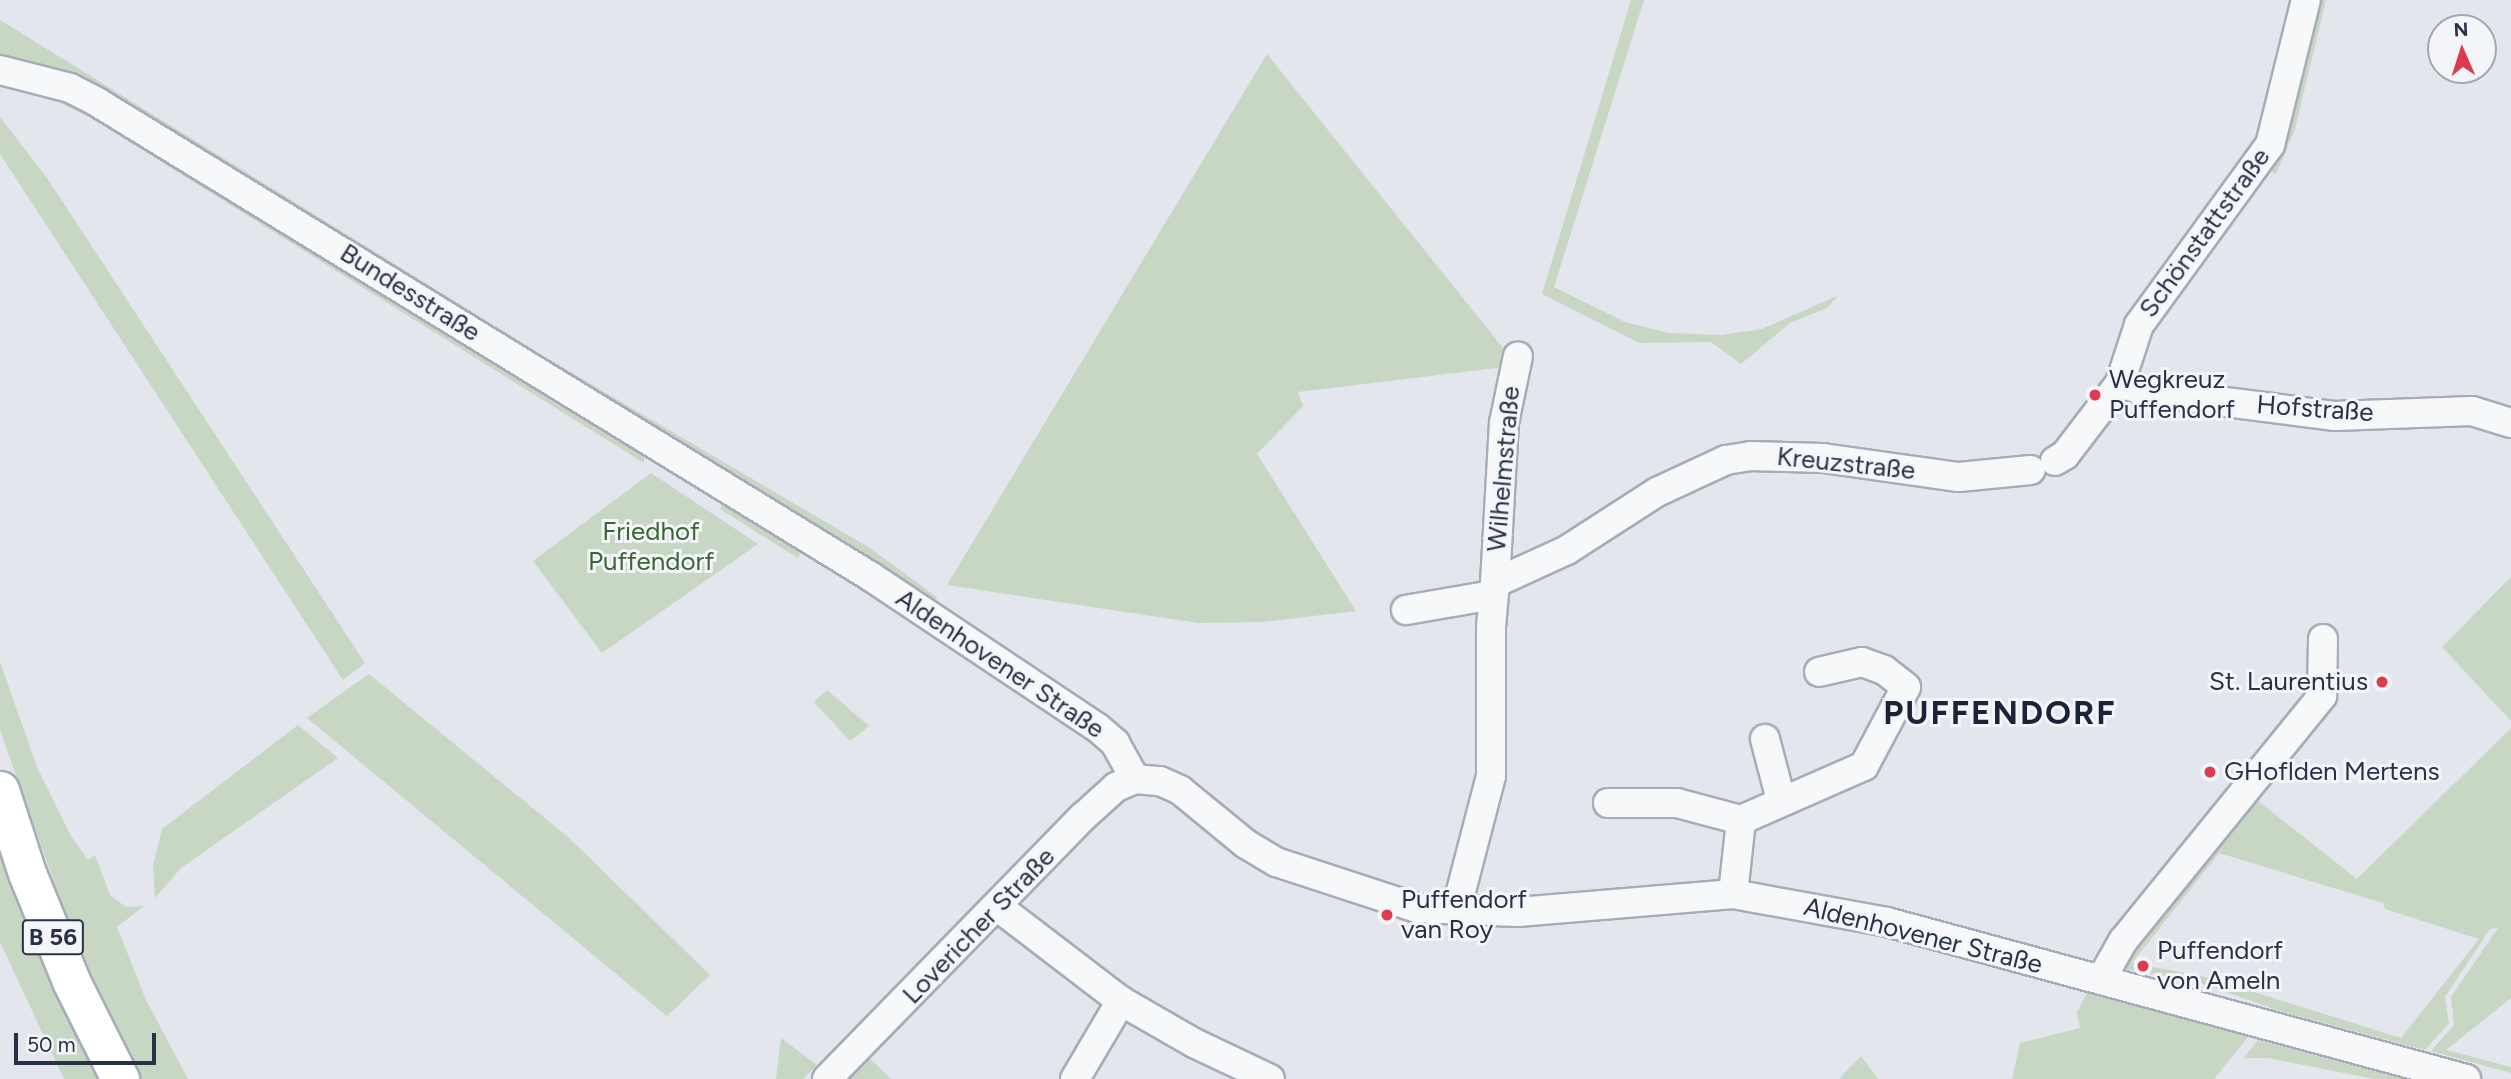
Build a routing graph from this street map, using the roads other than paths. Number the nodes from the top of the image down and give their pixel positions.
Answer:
1 (2306, 0) edge
2 (0, 70) edge
3 (1518, 356) dead end
4 (2120, 383) junction
5 (2511, 423) edge
6 (2043, 466) joint
7 (808, 542) joint
8 (1494, 589) junction
9 (1406, 610) dead end
10 (2323, 639) dead end
11 (1819, 672) dead end
12 (1765, 739) dead end
13 (1135, 779) junction
14 (0, 790) edge
15 (1781, 800) junction
16 (1608, 803) dead end
17 (1741, 820) junction
18 (1733, 894) junction
19 (998, 907) junction
20 (1460, 912) junction
21 (2102, 978) junction
22 (1121, 1001) junction
23 (1262, 1078) edge
24 (120, 1079) edge
25 (827, 1079) edge
26 (1075, 1079) edge
27 (2466, 1079) edge

1 - 4 street, Schönstattstraße
2 - 7 street, Bundesstraße
3 - 8 street, Wilhelmstraße
4 - 5 street, Hofstraße
4 - 6 street, Schönstattstraße
6 - 8 street, Kreuzstraße
7 - 13 street, Aldenhovener Straße
8 - 9 street, Kreuzstraße
8 - 20 street
10 - 21 street
11 - 15 street
12 - 15 street
13 - 19 street, Lovericher Straße
13 - 20 street, Aldenhovener Straße
14 - 24 main road, B 56
15 - 17 street
16 - 17 street
17 - 18 street
18 - 20 street, Aldenhovener Straße
18 - 21 street, Aldenhovener Straße
19 - 22 street
19 - 25 street, Lovericher Straße
21 - 27 street, Aldenhovener Straße
22 - 23 street
22 - 26 street

